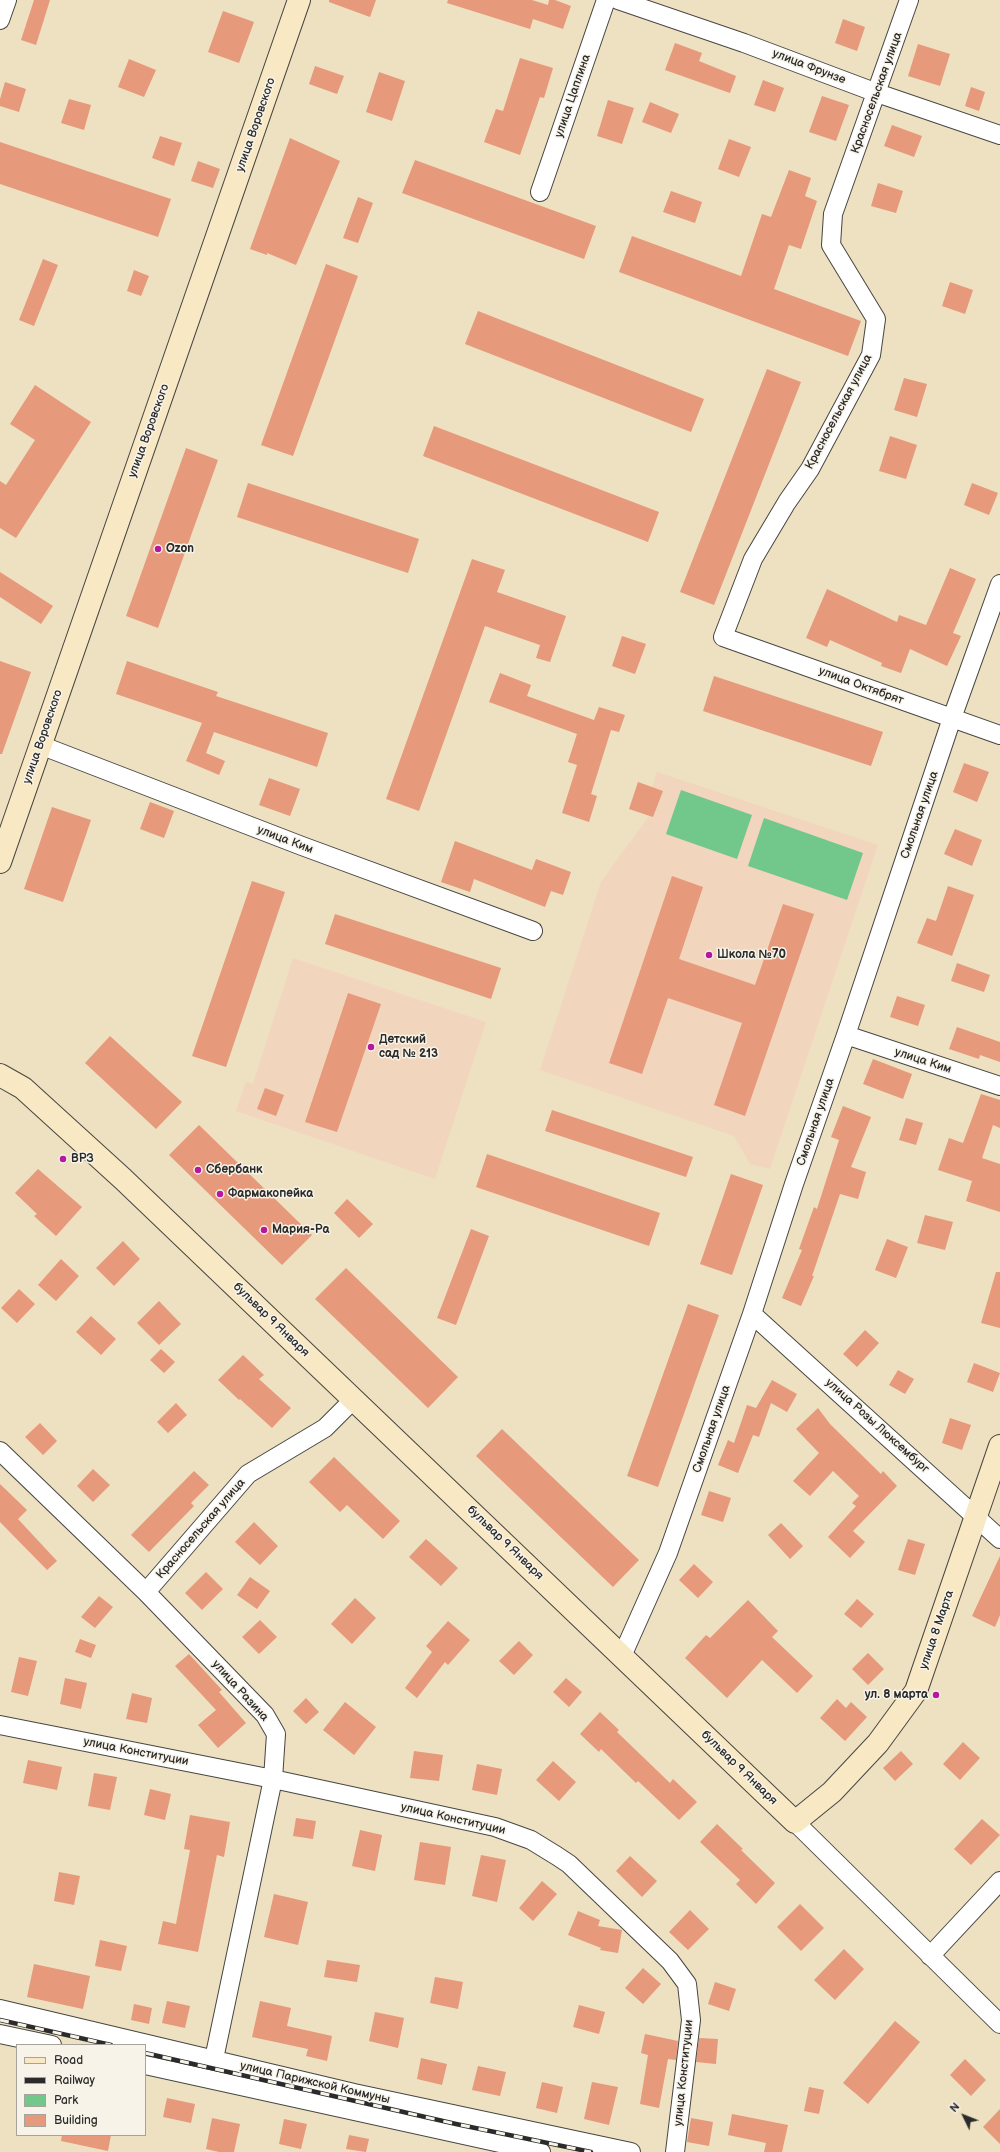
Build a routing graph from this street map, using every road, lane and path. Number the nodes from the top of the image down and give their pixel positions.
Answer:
1 (6, 0) edge
2 (299, 0) edge
3 (606, 0) edge
4 (618, 0) edge
5 (909, 0) edge
6 (0, 20) edge
7 (877, 93) junction
8 (1000, 135) edge
9 (540, 192) dead end
10 (1000, 584) edge
11 (723, 637) joint
12 (952, 718) junction
13 (1000, 735) edge
14 (40, 744) junction
15 (0, 862) edge
16 (533, 931) dead end
17 (846, 1035) junction
18 (0, 1075) edge
19 (1000, 1086) edge
20 (752, 1314) junction
21 (354, 1399) junction
22 (1000, 1446) edge
23 (0, 1451) edge
24 (977, 1515) junction
25 (1000, 1539) edge
26 (146, 1592) junction
27 (622, 1656) junction
28 (0, 1725) edge
29 (273, 1779) junction
30 (795, 1822) junction
31 (1000, 1881) edge
32 (930, 1956) junction
33 (0, 2009) edge
34 (1000, 2024) edge
35 (0, 2034) edge
36 (47, 2044) edge
37 (214, 2058) junction
38 (146, 2065) edge
39 (541, 2152) edge
40 (631, 2152) edge
41 (674, 2152) edge

1 - 6 street
2 - 14 main road, улица Воровского
3 - 9 street, улица Цаплина
4 - 7 street, улица Фрунзе
5 - 7 street, Красносельская улица
7 - 8 street, улица Фрунзе
7 - 11 street, Красносельская улица
10 - 12 street, Смольная улица
11 - 12 street, улица Октябрят
12 - 13 street, улица Октябрят
12 - 17 street, Смольная улица
14 - 15 main road, улица Воровского
14 - 16 street, улица Ким
17 - 19 street, улица Ким
17 - 20 street, Смольная улица
18 - 21 main road, бульвар 9 Января
20 - 24 street, улица Розы Люксембург
20 - 27 street, Смольная улица
21 - 26 street, Красносельская улица
21 - 27 main road, бульвар 9 Января
22 - 24 main road, улица 8 Марта
23 - 26 street, улица Разина
24 - 25 street, улица Розы Люксембург
24 - 30 main road, улица 8 Марта
26 - 29 street, улица Разина
27 - 30 main road, бульвар 9 Января
28 - 29 street, улица Конституции
29 - 37 street, улица Разина
29 - 41 street, улица Конституции
30 - 32 street, бульвар 9 Января
31 - 32 street
32 - 34 street, бульвар 9 Января
33 - 37 street, улица Парижской Коммуны
35 - 36 street
37 - 40 street, улица Парижской Коммуны
38 - 39 street, улица Парижской Коммуны

